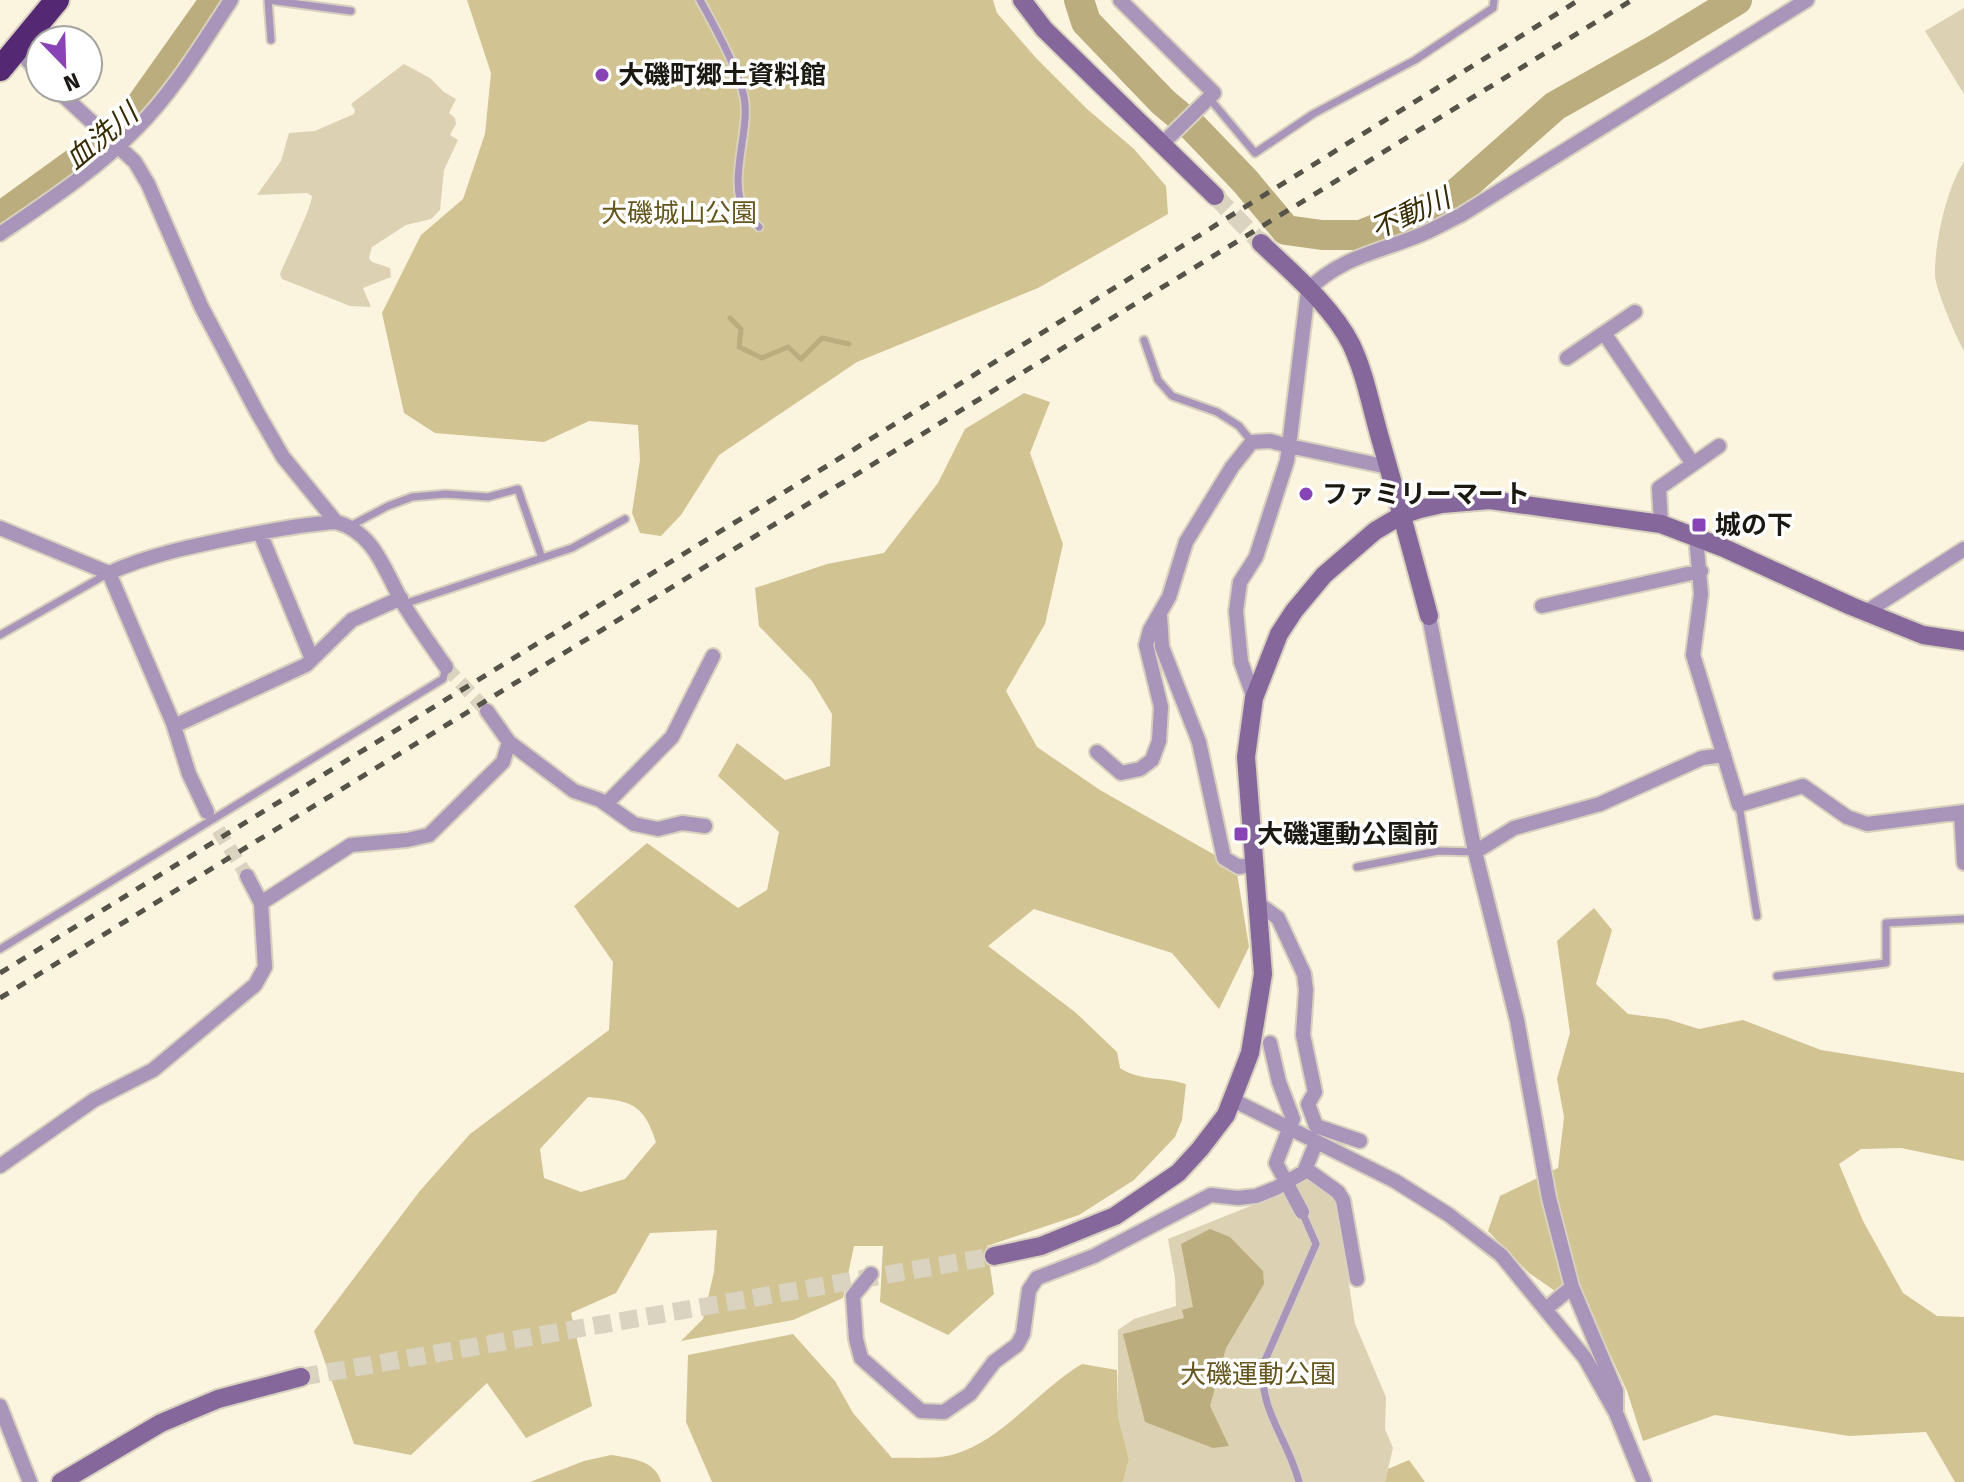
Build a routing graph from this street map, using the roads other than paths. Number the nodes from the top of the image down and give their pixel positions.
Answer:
1 (57, 0) edge
2 (231, 0) edge
3 (268, 0) edge
4 (700, 0) edge
5 (1022, 0) edge
6 (1120, 0) edge
7 (1494, 0) edge
8 (1807, 0) edge
9 (351, 11) dead end
10 (271, 40) dead end
11 (17, 49) junction
12 (24, 57) edge
13 (0, 69) edge
14 (1209, 98) junction
15 (73, 104) edge
16 (112, 140) junction
17 (1166, 140) junction
18 (1215, 196) tunnel mouth
19 (759, 227) dead end
20 (0, 234) edge
21 (1261, 243) tunnel mouth
22 (1308, 290) junction
23 (1635, 312) dead end
24 (1604, 333) junction
25 (1144, 340) dead end
26 (1567, 358) dead end
27 (1252, 442) junction
28 (1289, 446) junction
29 (1719, 446) dead end
30 (1693, 464) junction
31 (1388, 467) junction
32 (1402, 515) junction
33 (625, 519) dead end
34 (343, 524) junction
35 (1661, 524) junction
36 (0, 528) edge
37 (260, 533) junction
38 (1696, 537) junction
39 (1964, 549) edge
40 (542, 558) junction
41 (1701, 571) junction
42 (109, 573) junction
43 (402, 601) junction
44 (1542, 606) dead end
45 (1866, 612) junction
46 (1160, 615) junction
47 (1429, 616) joint
48 (0, 635) edge
49 (1964, 641) edge
50 (713, 656) dead end
51 (312, 659) junction
52 (446, 667) joint
53 (1254, 698) junction
54 (487, 711) tunnel mouth
55 (174, 726) junction
56 (509, 742) junction
57 (1097, 752) dead end
58 (1724, 755) junction
59 (606, 804) junction
60 (1739, 805) junction
61 (1962, 813) edge
62 (205, 818) junction
63 (705, 826) dead end
64 (1475, 852) junction
65 (1964, 863) edge
66 (1255, 864) junction
67 (1357, 867) dead end
68 (247, 876) tunnel mouth
69 (261, 903) junction
70 (1259, 904) junction
71 (1757, 916) dead end
72 (1964, 919) edge
73 (0, 949) edge
74 (1777, 976) dead end
75 (1270, 1043) dead end
76 (1233, 1100) junction
77 (1290, 1129) junction
78 (1360, 1141) dead end
79 (1316, 1143) junction
80 (0, 1166) edge
81 (1306, 1169) junction
82 (1286, 1181) junction
83 (1302, 1212) joint
84 (994, 1256) tunnel mouth
85 (871, 1274) dead end
86 (1357, 1279) dead end
87 (1572, 1287) junction
88 (1547, 1308) junction
89 (301, 1377) tunnel mouth
90 (0, 1406) edge
91 (1616, 1413) junction
92 (30, 1482) edge
93 (61, 1482) edge
94 (1299, 1482) edge
95 (1644, 1482) edge

1 - 11 highway
2 - 16 street
3 - 9 lane
3 - 10 lane
4 - 19 lane
5 - 17 street
6 - 14 street
7 - 14 lane
8 - 22 street
11 - 12 street
11 - 13 highway
14 - 17 street
15 - 16 street
16 - 20 street
16 - 34 street
17 - 18 street
21 - 22 street
22 - 28 street
22 - 31 street
23 - 24 street
24 - 26 street
24 - 30 street
25 - 27 lane
27 - 28 street
27 - 46 street
28 - 31 street
28 - 53 street
29 - 30 street
30 - 35 street
31 - 32 street
32 - 35 street
32 - 47 street
32 - 53 street
33 - 40 lane
34 - 37 street
34 - 40 lane
34 - 43 street
35 - 38 street
36 - 42 street
37 - 42 street
37 - 51 street
38 - 41 street
38 - 45 street
39 - 45 street
40 - 43 lane
41 - 44 street
41 - 58 street
42 - 48 lane
42 - 55 street
43 - 51 street
43 - 52 street
45 - 49 street
46 - 57 street
46 - 66 street
47 - 64 street
50 - 59 street
51 - 55 street
52 - 62 lane
53 - 66 street
54 - 56 street
55 - 62 street
56 - 59 street
56 - 69 street
58 - 60 street
58 - 64 street
59 - 63 street
60 - 61 street
60 - 71 lane
61 - 65 street
62 - 73 lane
64 - 67 lane
64 - 87 street
66 - 70 street
68 - 69 street
69 - 80 street
70 - 76 street
70 - 78 street
72 - 74 lane
75 - 77 street
76 - 77 street
76 - 84 street
77 - 79 street
77 - 82 street
79 - 81 street
79 - 88 street
81 - 82 street
81 - 86 street
82 - 83 street
82 - 85 street
83 - 94 lane
87 - 88 street
87 - 91 street
88 - 91 street
89 - 93 street
90 - 92 street
91 - 95 street

